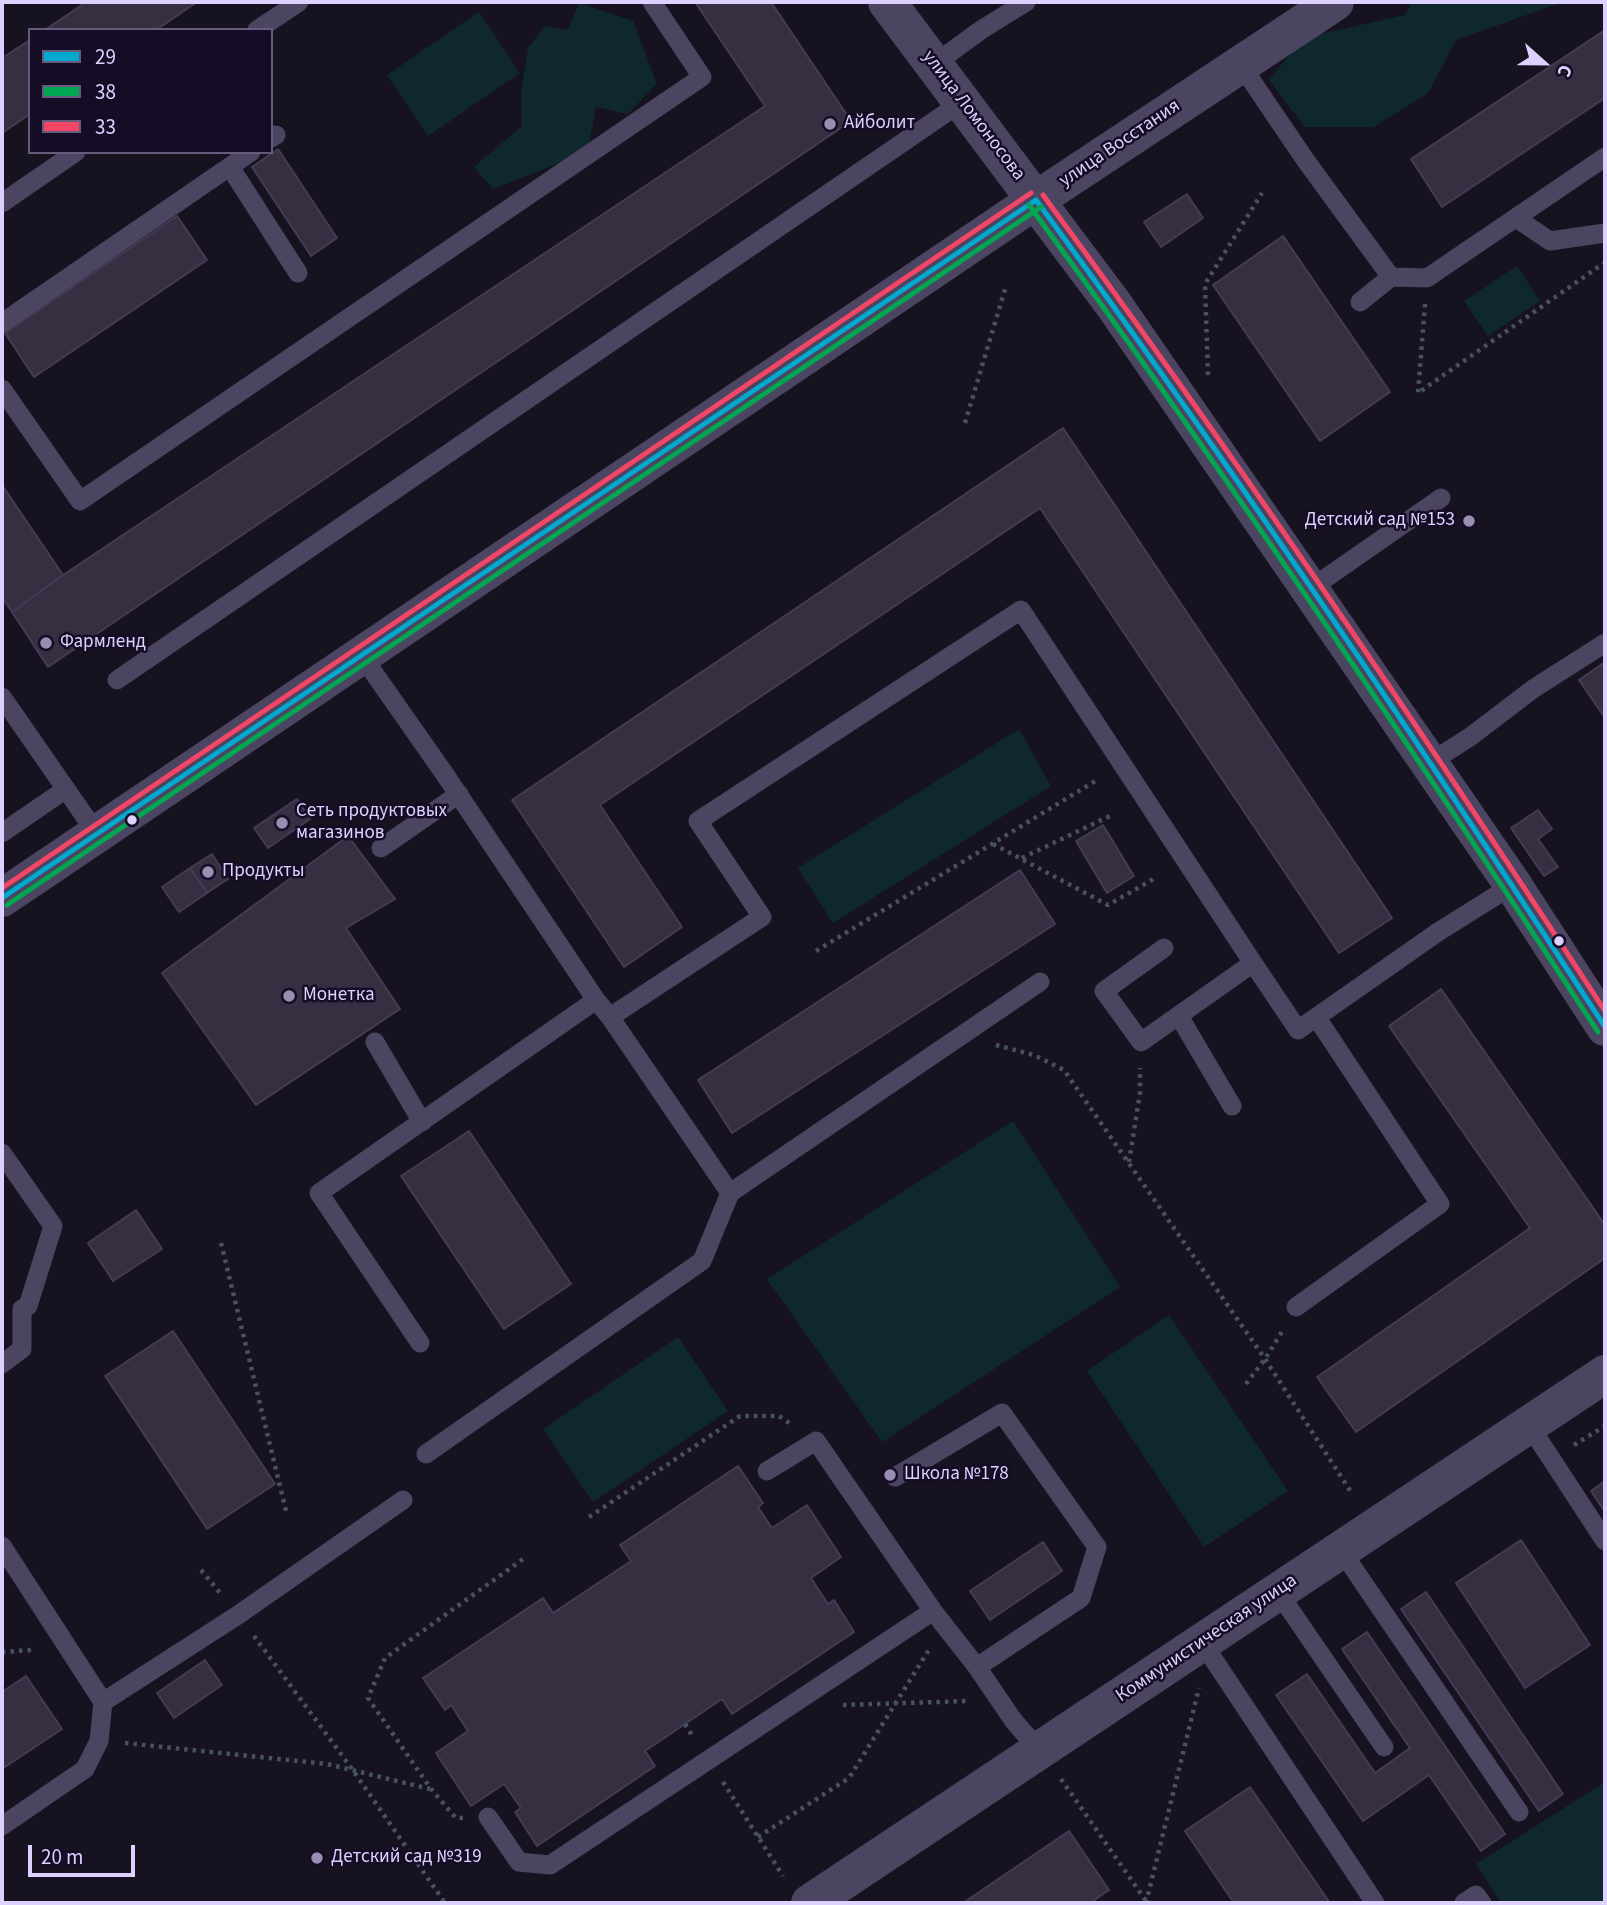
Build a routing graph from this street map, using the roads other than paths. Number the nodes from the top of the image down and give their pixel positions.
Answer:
1 (299, 2) edge
2 (652, 2) edge
3 (887, 2) edge
4 (1026, 2) edge
5 (1335, 2) edge
6 (260, 28) edge
7 (933, 65) junction
8 (1241, 65) junction
9 (962, 102) junction
10 (73, 154) edge
11 (248, 154) edge
12 (1605, 157) edge
13 (230, 167) junction
14 (1036, 200) junction
15 (2, 203) edge
16 (1516, 218) junction
17 (1605, 233) edge
18 (298, 273) dead end
19 (1391, 277) junction
20 (1360, 302) dead end
21 (2, 323) edge
22 (2, 389) edge
23 (1441, 498) dead end
24 (1310, 589) junction
25 (1605, 643) edge
26 (362, 656) junction
27 (117, 680) dead end
28 (2, 697) edge
29 (1429, 763) junction
30 (66, 789) junction
31 (459, 794) junction
32 (2, 833) edge
33 (97, 834) junction
34 (380, 848) dead end
35 (1513, 885) junction
36 (2, 898) edge
37 (1164, 948) dead end
38 (1253, 963) junction
39 (1041, 982) dead end
40 (596, 1000) junction
41 (1179, 1016) junction
42 (610, 1017) junction
43 (1317, 1018) junction
44 (1605, 1027) edge
45 (375, 1042) dead end
46 (1232, 1106) dead end
47 (422, 1122) junction
48 (2, 1153) edge
49 (730, 1193) junction
50 (1296, 1307) road end
51 (420, 1343) dead end
52 (2, 1364) edge
53 (1605, 1374) edge
54 (1529, 1425) junction
55 (426, 1454) dead end
56 (767, 1471) dead end
57 (895, 1477) dead end
58 (403, 1500) dead end
59 (1605, 1541) edge
60 (2, 1546) edge
61 (1341, 1550) junction
62 (1278, 1592) junction
63 (939, 1618) junction
64 (1202, 1642) junction
65 (977, 1667) junction
66 (103, 1702) junction
67 (1384, 1747) dead end
68 (1050, 1764) junction
69 (1519, 1812) dead end
70 (488, 1817) road end
71 (2, 1826) edge
72 (810, 1903) edge
73 (1376, 1903) edge
74 (1464, 1903) edge
75 (1482, 1903) edge

1 - 6 lane
2 - 22 lane
3 - 7 street, улица Ломоносова
4 - 7 lane
5 - 8 street, улица Восстания
7 - 9 street, улица Ломоносова
8 - 14 street, улица Восстания
8 - 19 lane
9 - 14 street, улица Ломоносова
9 - 27 lane
10 - 15 lane
11 - 13 lane
12 - 16 lane
13 - 18 lane
13 - 21 lane
14 - 24 street, улица Ломоносова
14 - 26 street, улица Восстания
16 - 17 lane
16 - 19 lane
19 - 20 lane
23 - 24 lane
24 - 29 street, улица Ломоносова
25 - 29 lane
26 - 31 lane
26 - 33 street, улица Восстания
28 - 30 lane
29 - 35 street, улица Ломоносова
30 - 32 lane
30 - 33 lane
31 - 34 lane
31 - 40 lane
33 - 36 street, улица Восстания
35 - 43 lane
35 - 44 street, улица Ломоносова
37 - 41 lane
38 - 41 lane
38 - 42 lane
38 - 43 lane
39 - 49 lane
40 - 42 lane
40 - 47 lane
41 - 46 lane
42 - 49 lane
43 - 50 lane
45 - 47 lane
47 - 51 lane
48 - 52 lane
49 - 55 lane
53 - 54 street, Коммунистическая улица
54 - 59 lane
54 - 61 street, Коммунистическая улица
56 - 63 lane
57 - 65 lane
58 - 66 lane
60 - 66 lane
61 - 62 street, Коммунистическая улица
61 - 69 lane
62 - 64 street, Коммунистическая улица
62 - 67 lane
63 - 65 lane
63 - 70 lane
64 - 68 street, Коммунистическая улица
64 - 73 lane
65 - 68 lane
66 - 71 lane
68 - 72 street, Коммунистическая улица
74 - 75 lane

